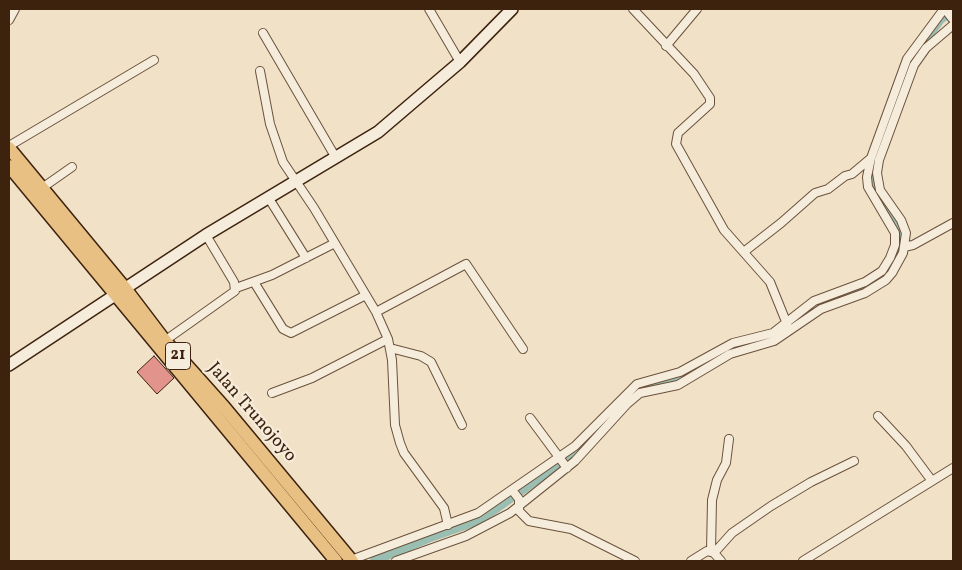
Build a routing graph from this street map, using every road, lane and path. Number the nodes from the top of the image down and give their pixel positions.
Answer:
1 (15, 9) edge
2 (429, 9) edge
3 (512, 9) edge
4 (633, 9) edge
5 (697, 9) edge
6 (948, 11) edge
7 (9, 20) edge
8 (953, 25) edge
9 (263, 34) dead end
10 (666, 46) junction
11 (154, 60) dead end
12 (460, 62) junction
13 (260, 71) dead end
14 (892, 110) junction
15 (9, 147) edge
16 (336, 158) junction
17 (871, 158) junction
18 (9, 166) edge
19 (72, 167) dead end
20 (296, 180) junction
21 (42, 188) junction
22 (268, 197) junction
23 (953, 223) edge
24 (206, 235) junction
25 (335, 244) junction
26 (899, 250) junction
27 (745, 251) junction
28 (306, 258) junction
29 (254, 282) junction
30 (236, 288) junction
31 (119, 290) junction
32 (366, 295) junction
33 (376, 312) junction
34 (789, 326) junction
35 (388, 339) junction
36 (161, 344) junction
37 (390, 348) junction
38 (523, 349) dead end
39 (9, 365) edge
40 (665, 383) junction
41 (638, 388) junction
42 (272, 393) dead end
43 (878, 416) dead end
44 (530, 418) dead end
45 (462, 425) dead end
46 (729, 439) dead end
47 (854, 461) dead end
48 (562, 463) junction
49 (273, 466) junction
50 (953, 468) edge
51 (262, 474) junction
52 (932, 481) junction
53 (516, 497) junction
54 (448, 525) junction
55 (713, 552) junction
56 (336, 561) edge
57 (352, 561) edge
58 (396, 561) edge
59 (635, 561) edge
60 (691, 561) edge
61 (722, 561) edge
62 (803, 561) edge

1 - 7 street
2 - 12 street
3 - 12 main road
4 - 10 street
5 - 10 street
6 - 14 street
8 - 14 street
9 - 16 street
10 - 27 street
11 - 15 street
12 - 16 main road
13 - 20 street
14 - 17 street
14 - 26 street
15 - 21 highway, Jalan Trunojoyo / 21
16 - 20 main road
17 - 26 street
17 - 27 street
18 - 31 highway, Jalan Trunojoyo / 21
19 - 21 street
20 - 22 main road
20 - 25 street
21 - 31 highway, Jalan Trunojoyo / 21
22 - 24 main road
22 - 28 street
23 - 26 street
24 - 30 street
24 - 31 main road
25 - 28 street
25 - 32 street
26 - 34 street
27 - 34 street
28 - 29 street
29 - 30 street
29 - 32 street
30 - 36 street
31 - 36 highway, Jalan Trunojoyo / 21
31 - 39 main road
32 - 33 street
33 - 35 street
33 - 38 street
34 - 40 street
34 - 40 street
35 - 37 street
35 - 42 street
36 - 49 highway, Jalan Trunojoyo / 21
36 - 51 highway, Jalan Trunojoyo / 21
37 - 45 street
37 - 54 street
40 - 41 street
40 - 41 street
41 - 48 street
41 - 48 street
43 - 52 street
44 - 48 street
46 - 55 street
47 - 55 street
48 - 53 street
48 - 53 street
49 - 51 highway
49 - 57 highway, Jalan Trunojoyo / 21
50 - 52 street
51 - 56 highway, Jalan Trunojoyo / 21
52 - 62 street
53 - 54 street
53 - 58 street
53 - 59 street
54 - 57 street
55 - 60 street
55 - 61 street

